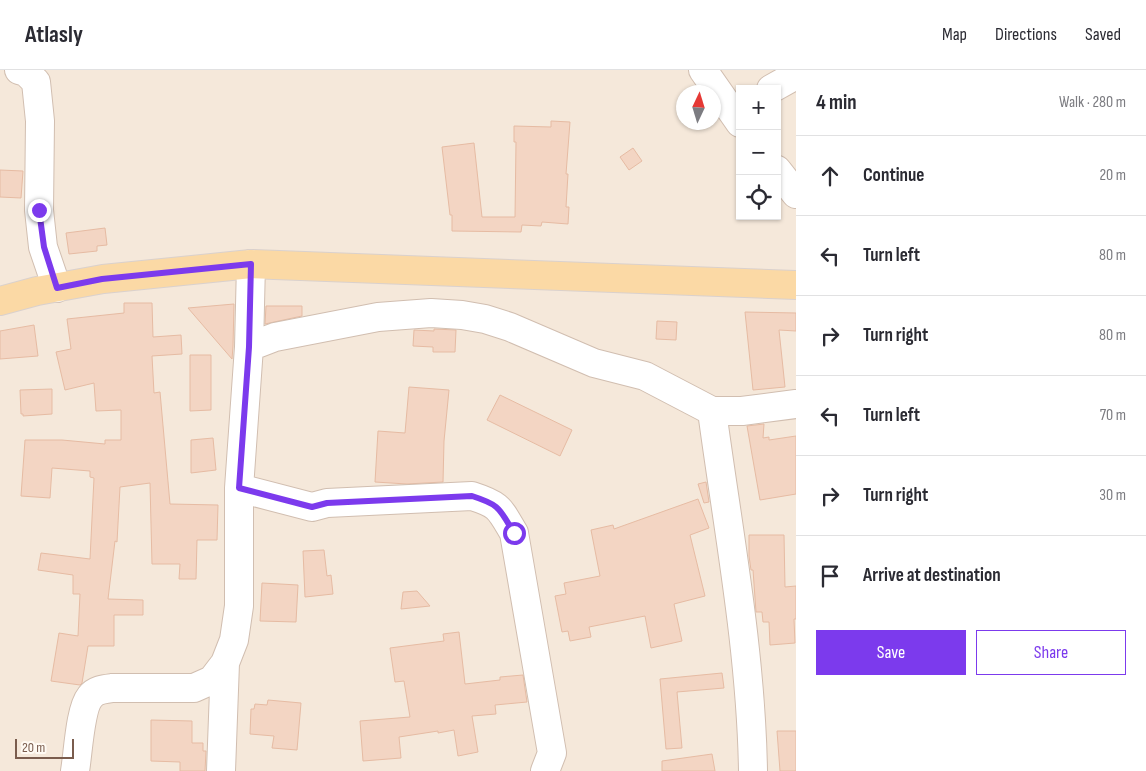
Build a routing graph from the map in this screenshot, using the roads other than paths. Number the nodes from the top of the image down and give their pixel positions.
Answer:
1 (703, 70) edge
2 (30, 74) edge
3 (796, 75) edge
4 (778, 85) edge
5 (736, 113) edge
6 (781, 175) edge
7 (796, 194) edge
8 (251, 264) junction
9 (796, 285) edge
10 (57, 288) junction
11 (0, 301) edge
12 (249, 347) junction
13 (796, 404) edge
14 (712, 411) junction
15 (239, 488) junction
16 (225, 663) junction
17 (75, 771) edge
18 (221, 771) edge
19 (545, 771) edge
20 (753, 771) edge

1 - 5 street
2 - 10 street
3 - 4 street
6 - 7 street
8 - 9 main road
8 - 10 main road
8 - 12 street
10 - 11 main road
12 - 14 street
12 - 15 street
13 - 14 street
14 - 20 street
15 - 16 street
15 - 19 street
16 - 17 street
16 - 18 street

